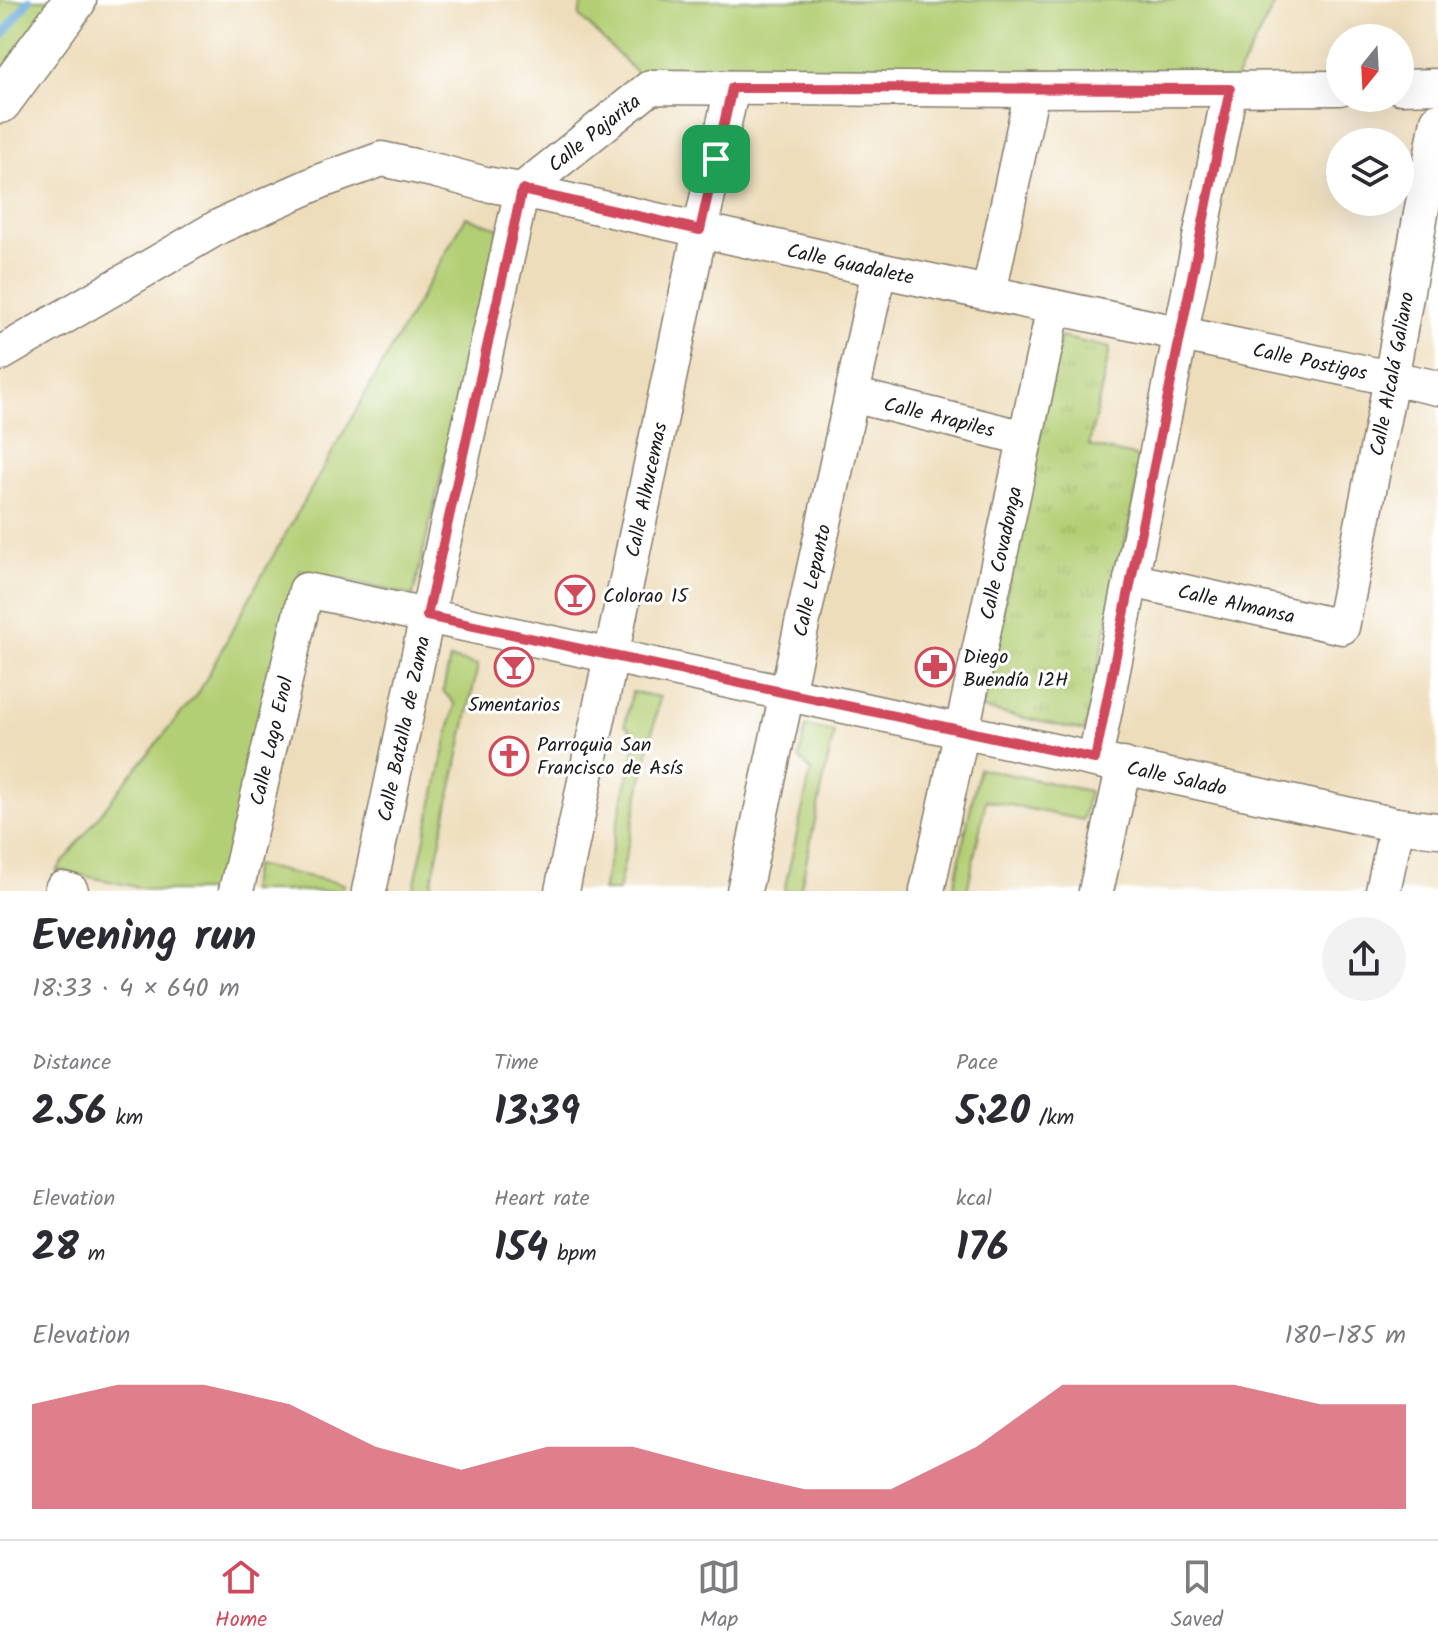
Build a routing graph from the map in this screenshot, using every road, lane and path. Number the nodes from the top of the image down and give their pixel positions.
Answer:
1 (75, 0) edge
2 (1438, 86) edge
3 (1414, 87) edge
4 (732, 88) junction
5 (1326, 88) edge
6 (1230, 89) junction
7 (1032, 90) junction
8 (0, 102) edge
9 (1438, 120) edge
10 (522, 190) junction
11 (700, 230) junction
12 (879, 270) junction
13 (989, 293) junction
14 (1054, 307) junction
15 (1181, 334) junction
16 (0, 354) edge
17 (1391, 379) junction
18 (1438, 388) edge
19 (852, 395) junction
20 (1025, 438) junction
21 (1131, 580) junction
22 (306, 590) joint
23 (427, 616) junction
24 (1342, 627) joint
25 (611, 655) junction
26 (788, 693) junction
27 (961, 730) junction
28 (1109, 762) junction
29 (1397, 825) junction
30 (1438, 830) edge
31 (236, 891) edge
32 (369, 891) edge
33 (562, 891) edge
34 (744, 891) edge
35 (927, 891) edge
36 (1096, 891) edge
37 (1383, 891) edge

1 - 8 main road
2 - 3 street
4 - 7 street, Calle Pajarita
4 - 10 street, Calle Pajarita
4 - 11 street, Calle Alhucemas
5 - 6 street, Calle Pajarita
6 - 7 street, Calle Pajarita
6 - 15 street
7 - 13 street
9 - 17 street, Calle Alcalá Galiano
10 - 11 street, Calle Guadalete
10 - 16 street
10 - 23 street, Calle Batalla de Zama
11 - 12 street, Calle Guadalete
11 - 25 street, Calle Alhucemas
12 - 13 street, Calle Guadalete
12 - 19 street, Calle Lepanto
13 - 14 street, Calle Guadalete
14 - 15 street, Calle Guadalete
14 - 20 street, Calle Covadonga
15 - 17 street, Calle Postigos
15 - 21 street
17 - 18 street, Calle Postigos
17 - 24 street, Calle Alcalá Galiano
19 - 20 street, Calle Arapiles
19 - 26 street, Calle Lepanto
20 - 27 street, Calle Covadonga
21 - 24 street, Calle Almansa
21 - 28 street
22 - 23 street, Calle Salado
22 - 31 street, Calle Lago Enol
23 - 25 street, Calle Salado
23 - 32 street, Calle Batalla de Zama
25 - 26 street, Calle Salado
25 - 33 street, Calle Alhucemas
26 - 27 street, Calle Salado
26 - 34 street, Calle Lepanto
27 - 28 street, Calle Salado
27 - 35 street, Calle Covadonga
28 - 29 street, Calle Salado
28 - 36 street
29 - 30 street, Calle Salado
29 - 37 street

